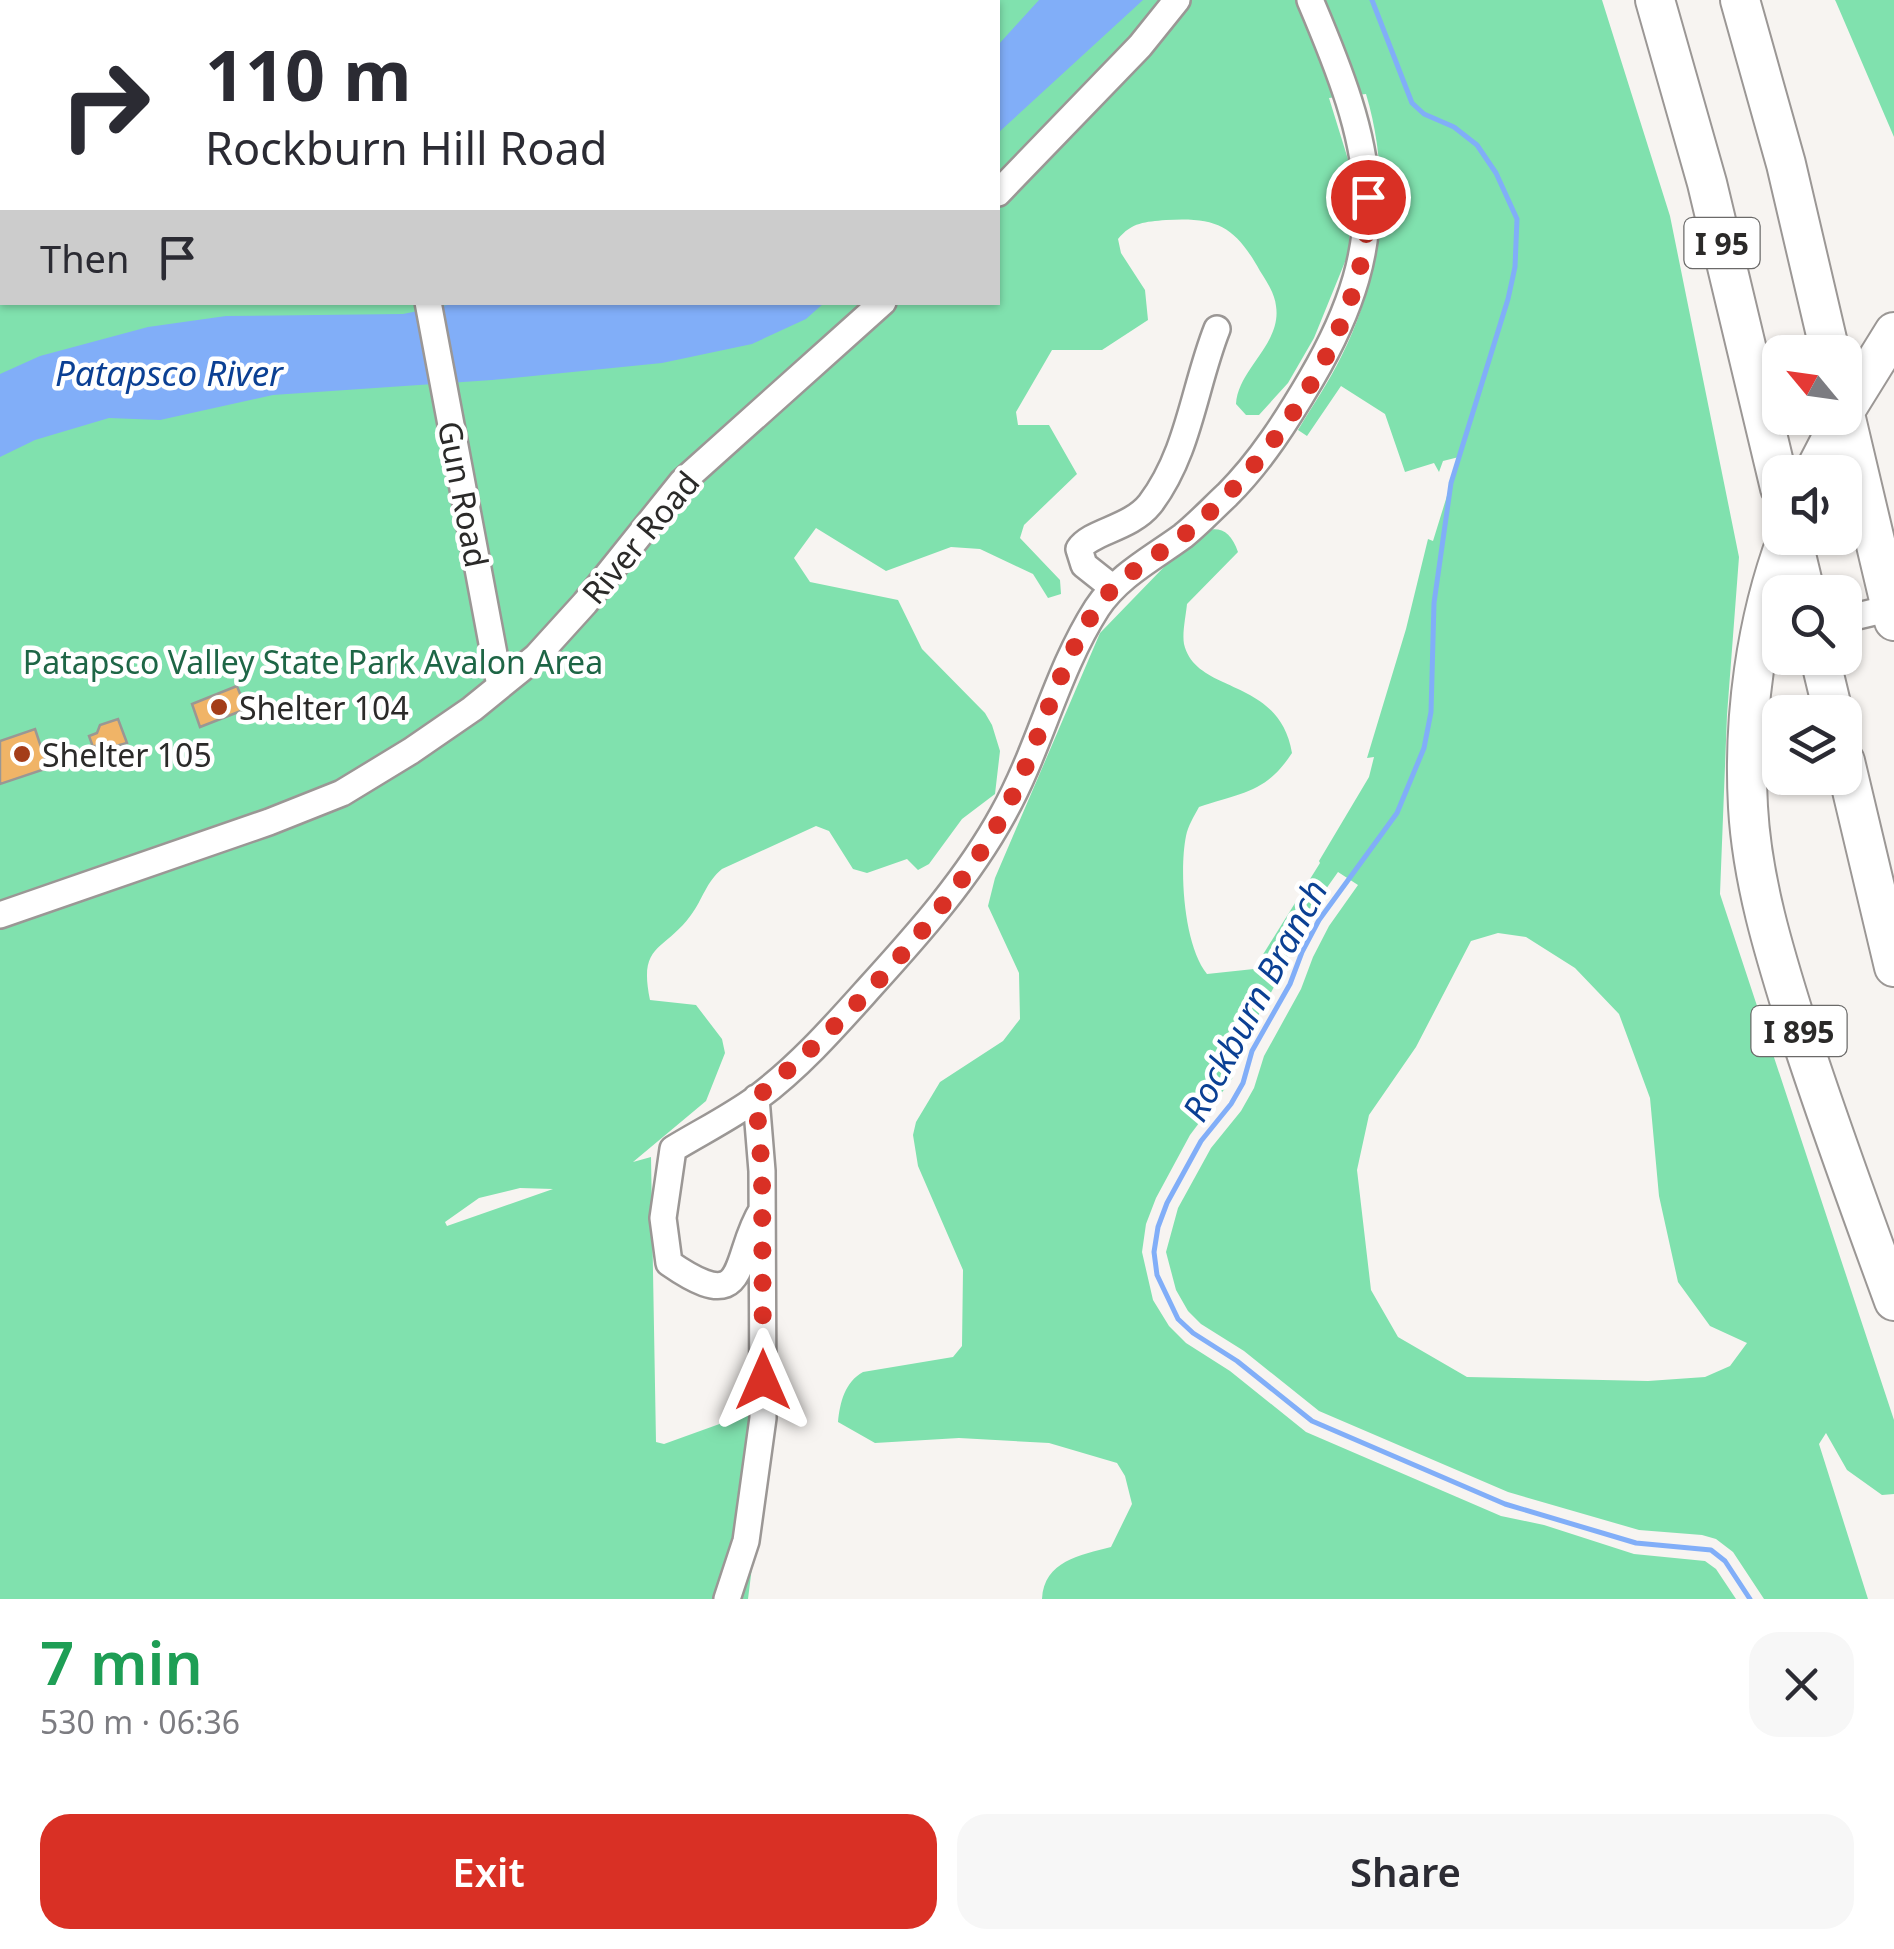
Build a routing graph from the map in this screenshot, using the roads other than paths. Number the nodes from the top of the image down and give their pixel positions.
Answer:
1 (1177, 0) edge
2 (1310, 0) edge
3 (1655, 0) edge
4 (1740, 0) edge
5 (1000, 191) edge
6 (429, 305) edge
7 (881, 305) edge
8 (1217, 329) dead end
9 (1894, 332) edge
10 (1826, 335) edge
11 (1862, 384) edge
12 (1849, 435) edge
13 (1772, 455) edge
14 (1784, 555) edge
15 (1113, 588) junction
16 (1892, 614) edge
17 (1862, 617) edge
18 (500, 686) junction
19 (1853, 795) edge
20 (0, 915) edge
21 (1894, 966) edge
22 (756, 1098) junction
23 (762, 1210) junction
24 (1894, 1302) edge
25 (727, 1599) edge

1 - 5 street
2 - 15 street
3 - 13 highway, I 95
4 - 10 highway, I 95
6 - 18 street, Gun Road
7 - 18 street, River Road
8 - 15 street
9 - 11 highway
12 - 16 highway
14 - 24 highway, I 895
15 - 22 street
16 - 17 street
18 - 20 street, River Road
19 - 21 highway
22 - 23 street
22 - 23 street
23 - 25 street

